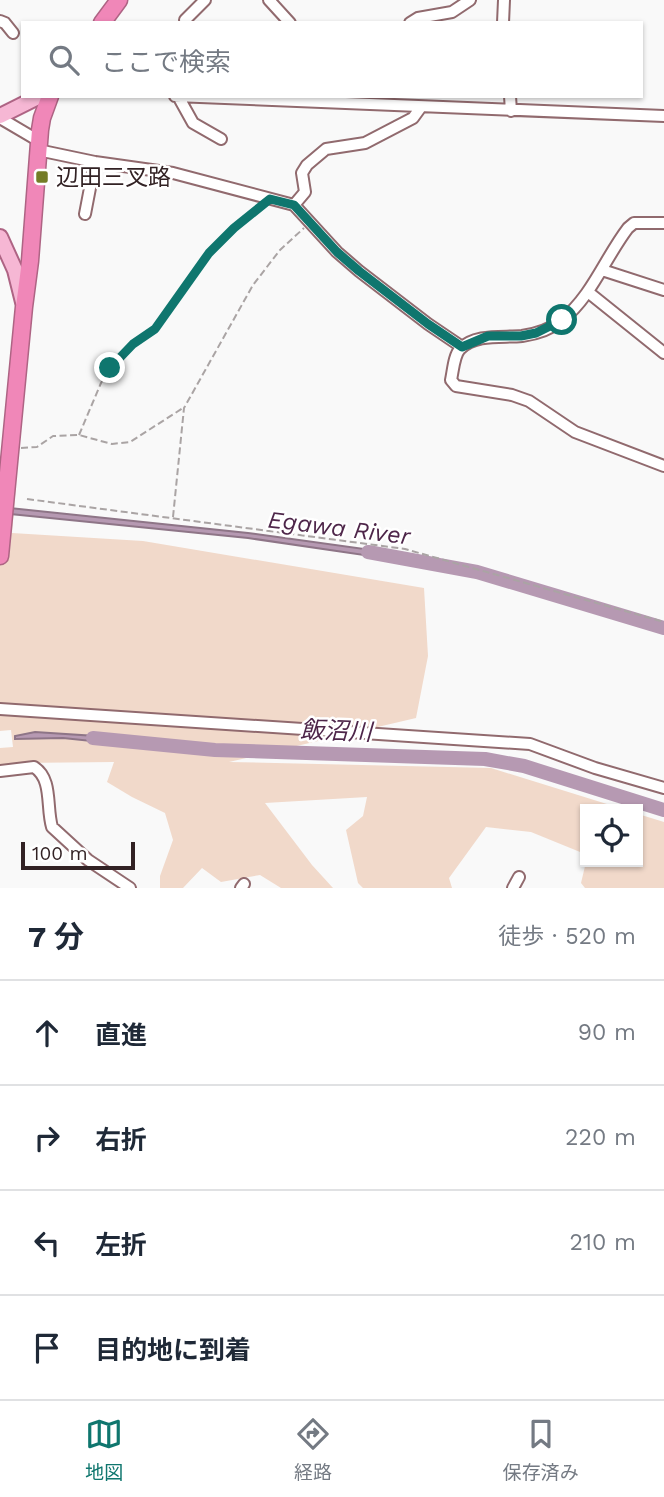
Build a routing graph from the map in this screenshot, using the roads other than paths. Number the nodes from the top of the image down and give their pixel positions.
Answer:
1 (119, 0) edge
2 (205, 0) edge
3 (269, 0) edge
4 (470, 0) edge
5 (503, 0) edge
6 (185, 20) dead end
7 (0, 21) edge
8 (104, 21) edge
9 (288, 21) edge
10 (413, 21) edge
11 (503, 21) edge
12 (13, 33) dead end
13 (36, 98) edge
14 (49, 98) edge
15 (177, 98) edge
16 (221, 98) edge
17 (510, 98) edge
18 (421, 107) junction
19 (511, 111) junction
20 (664, 116) edge
21 (0, 117) edge
22 (222, 139) dead end
23 (38, 145) junction
24 (95, 162) junction
25 (294, 205) junction
26 (85, 214) dead end
27 (664, 223) edge
28 (0, 237) edge
29 (602, 270) junction
30 (664, 290) edge
31 (588, 292) junction
32 (24, 307) junction
33 (462, 347) junction
34 (664, 354) edge
35 (664, 466) edge
36 (0, 556) edge
37 (0, 709) edge
38 (0, 771) edge
39 (664, 789) edge
40 (519, 877) dead end
41 (130, 888) edge
42 (513, 888) edge

1 - 8 highway
2 - 6 street
3 - 9 street
4 - 10 street
5 - 11 street
7 - 12 street
13 - 21 main road
14 - 23 highway
15 - 22 street
16 - 18 street
17 - 19 street
18 - 19 street
18 - 25 street
19 - 20 street
21 - 23 street
23 - 24 street
23 - 32 highway
24 - 25 street
24 - 26 street
25 - 33 street
27 - 29 street
28 - 32 main road
29 - 30 street
29 - 31 street
31 - 33 street
31 - 34 street
32 - 36 highway
33 - 35 street
37 - 39 street
38 - 41 street
40 - 42 street

